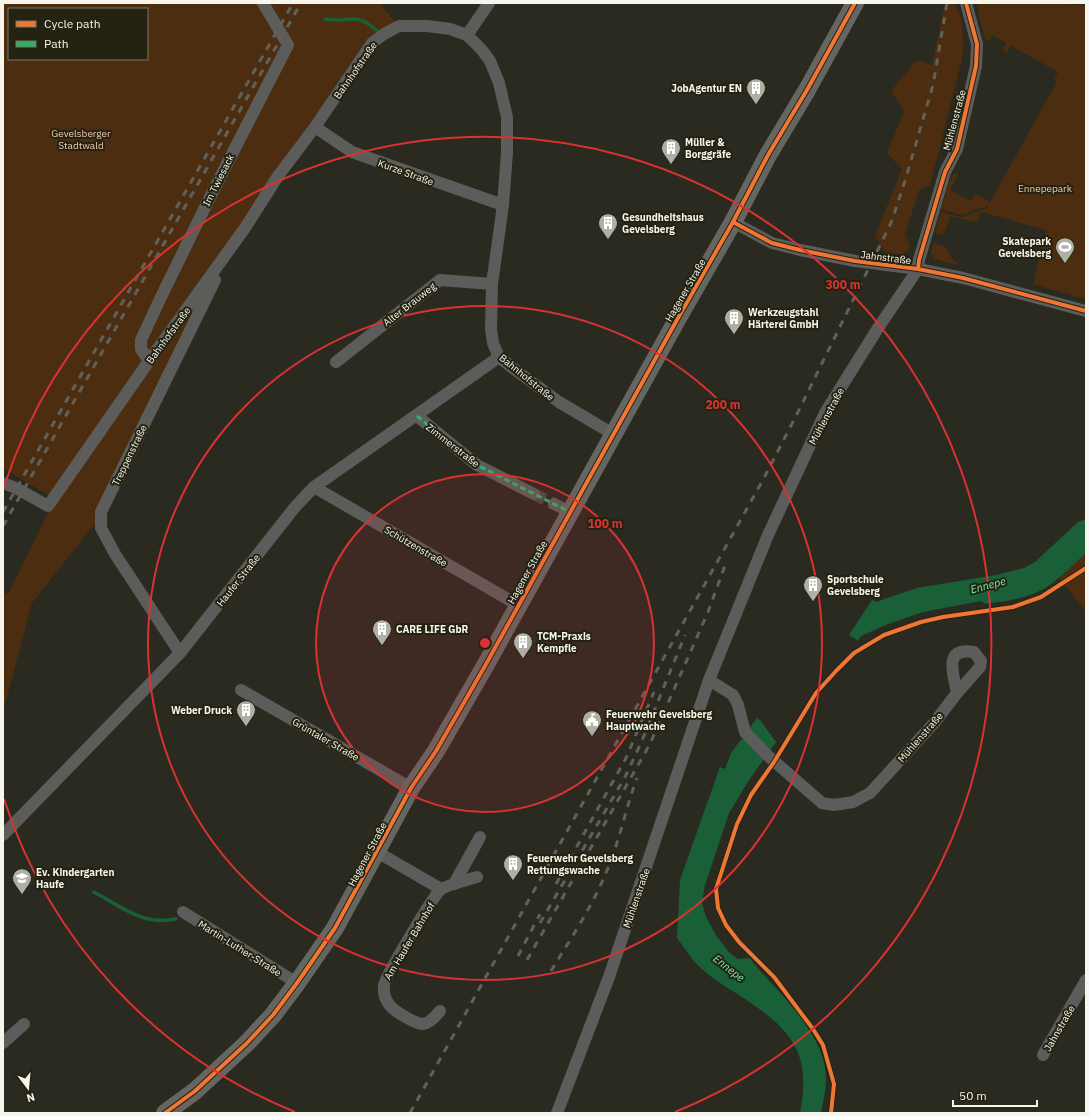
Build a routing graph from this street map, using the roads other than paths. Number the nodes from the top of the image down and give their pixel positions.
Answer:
1 (263, 3) edge
2 (489, 3) edge
3 (855, 3) edge
4 (966, 3) edge
5 (467, 35) junction
6 (315, 128) junction
7 (503, 205) junction
8 (733, 222) junction
9 (229, 250) junction
10 (918, 269) junction
11 (492, 284) junction
12 (1086, 311) edge
13 (499, 357) junction
14 (149, 361) junction
15 (336, 362) dead end
16 (417, 416) junction
17 (613, 434) junction
18 (3, 483) edge
19 (314, 487) junction
20 (534, 494) tunnel mouth
21 (554, 504) tunnel mouth
22 (570, 512) junction
23 (518, 605) junction
24 (180, 653) junction
25 (709, 680) junction
26 (240, 690) dead end
27 (957, 693) dead end
28 (411, 788) junction
29 (3, 835) edge
30 (480, 837) dead end
31 (377, 852) junction
32 (478, 877) dead end
33 (454, 884) junction
34 (441, 889) junction
35 (184, 912) dead end
36 (1086, 980) edge
37 (297, 983) junction
38 (440, 1011) dead end
39 (24, 1024) dead end
40 (3, 1043) edge
41 (1043, 1055) dead end
42 (165, 1113) edge
43 (557, 1113) edge

1 - 14 street, Im Twiesack
2 - 5 street
3 - 8 main road, Hagener Straße
4 - 10 street, Mühlenstraße
5 - 6 street, Bahnhofstraße
5 - 7 street, Bahnhofstraße
6 - 7 street, Kurze Straße
6 - 9 street, Bahnhofstraße
7 - 11 street, Bahnhofstraße
8 - 10 street, Jahnstraße
8 - 17 main road, Hagener Straße
9 - 14 street, Bahnhofstraße
9 - 24 street, Treppenstraße
10 - 12 street, Jahnstraße
10 - 25 street, Mühlenstraße
11 - 13 street, Bahnhofstraße
11 - 15 street, Alter Brauweg
13 - 16 street, Haufer Straße
13 - 17 street, Bahnhofstraße
14 - 18 street, Bahnhofstraße
16 - 19 street, Haufer Straße
16 - 20 street, Zimmerstraße
17 - 22 main road, Hagener Straße
19 - 23 street, Schützenstraße
19 - 24 street, Haufer Straße
21 - 22 street
22 - 23 main road, Hagener Straße
23 - 28 main road, Hagener Straße
24 - 29 street, Haufer Straße
25 - 27 street, Mühlenstraße
25 - 43 street, Mühlenstraße
26 - 28 street, Grüntaler Straße
28 - 31 main road, Hagener Straße
30 - 33 street
31 - 34 street
31 - 37 main road, Hagener Straße
32 - 33 street
33 - 34 street
34 - 38 street, Am Haufer Bahnhof
35 - 37 street, Martin-Luther-Straße
36 - 41 street, Jahnstraße
37 - 42 main road, Hagener Straße
39 - 40 street

